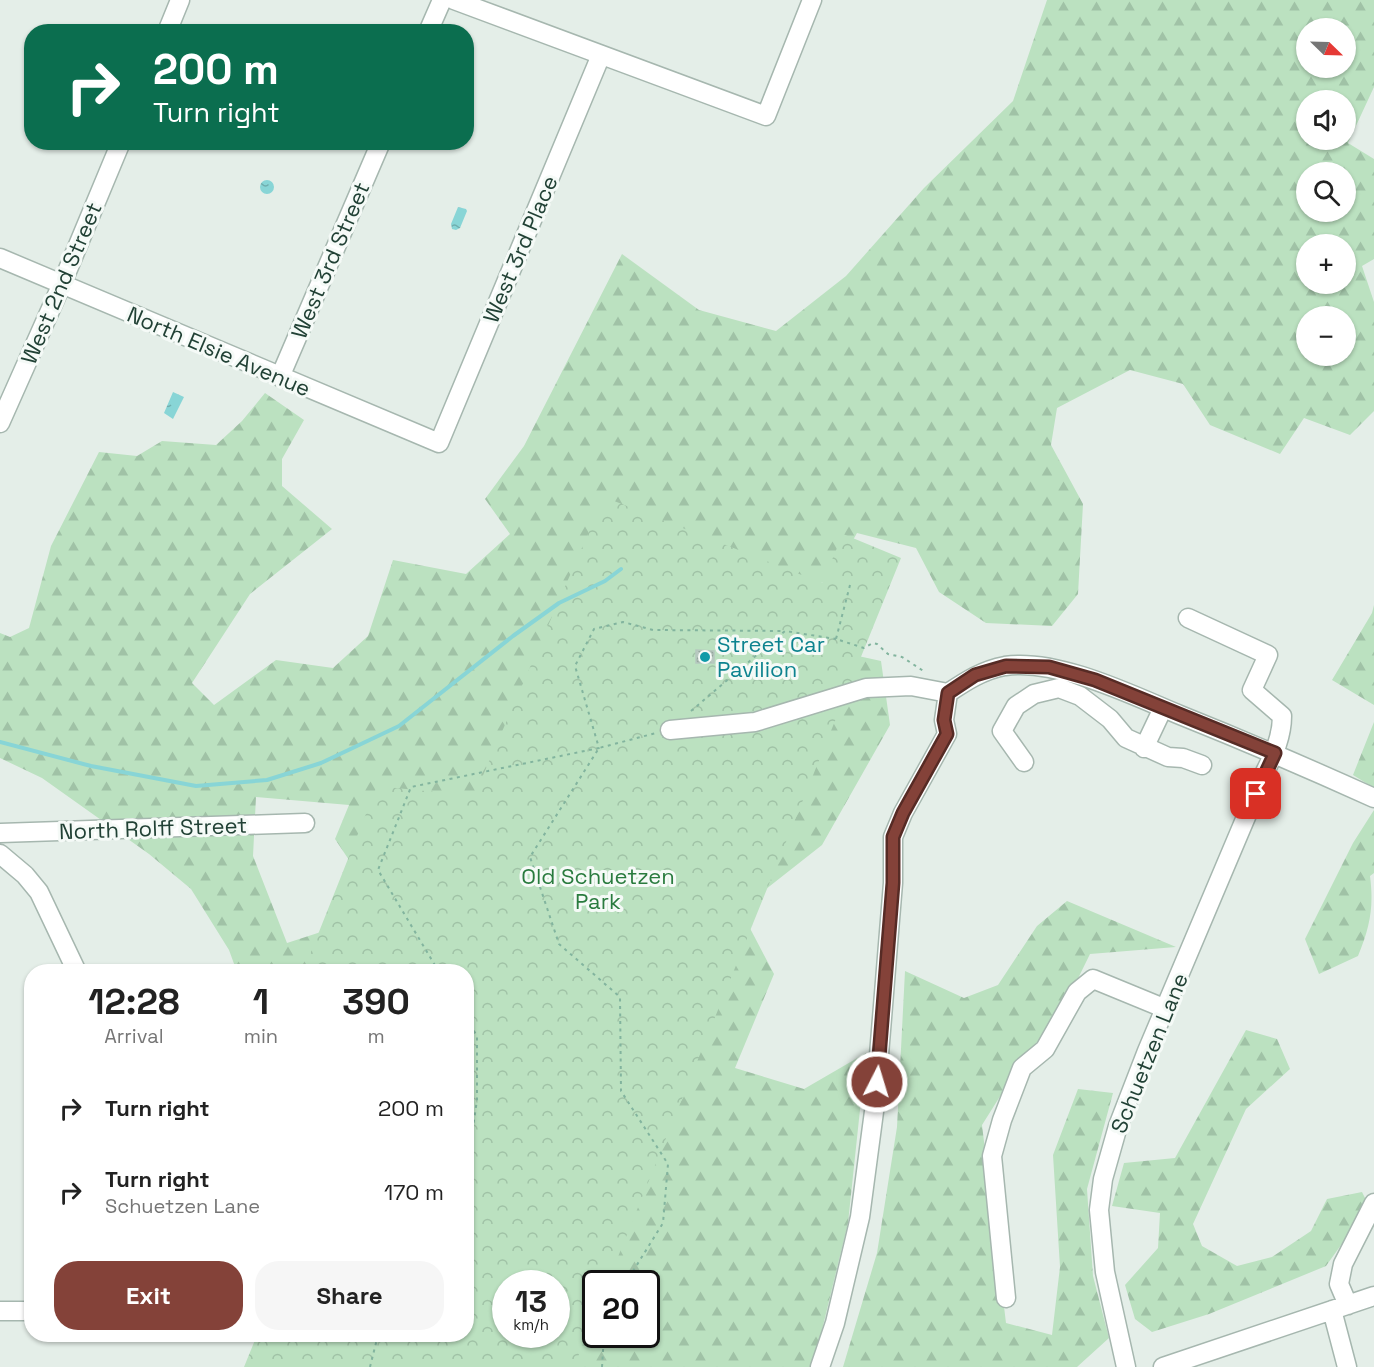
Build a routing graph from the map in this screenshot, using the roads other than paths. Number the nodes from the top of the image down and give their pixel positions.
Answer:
1 (180, 0) edge
2 (442, 0) edge
3 (454, 0) edge
4 (812, 0) edge
5 (170, 24) edge
6 (432, 24) edge
7 (601, 55) junction
8 (118, 150) edge
9 (378, 150) edge
10 (0, 258) edge
11 (62, 286) junction
12 (280, 377) junction
13 (0, 423) edge
14 (439, 443) joint
15 (1188, 618) dead end
16 (948, 693) junction
17 (1163, 708) junction
18 (669, 730) road end
19 (1144, 748) junction
20 (1275, 753) junction
21 (1024, 762) dead end
22 (1202, 765) dead end
23 (1374, 798) edge
24 (305, 823) dead end
25 (0, 834) edge
26 (0, 854) edge
27 (73, 964) edge
28 (1166, 1009) junction
29 (1374, 1203) edge
30 (1374, 1296) edge
31 (1006, 1298) dead end
32 (1340, 1307) junction
33 (0, 1311) edge
34 (24, 1311) edge
35 (820, 1367) edge
36 (1126, 1367) edge
37 (1163, 1367) edge
38 (1347, 1367) edge

1 - 5 street
2 - 6 street
3 - 7 street
4 - 7 street
7 - 14 street, West 3rd Place
8 - 11 street, West 2nd Street
9 - 12 street, West 3rd Street
10 - 11 street, North Elsie Avenue
11 - 12 street, North Elsie Avenue
11 - 13 street, West 2nd Street
12 - 14 street, North Elsie Avenue
15 - 20 street, Schuetzen Lane
16 - 17 street
16 - 18 street
16 - 35 street
17 - 19 street
17 - 20 street
19 - 21 street
19 - 22 street
20 - 23 street
20 - 28 street, Schuetzen Lane
24 - 25 street, North Rolff Street
26 - 27 street
28 - 31 street
28 - 36 street, Schuetzen Lane
29 - 32 street
30 - 32 street
32 - 37 street
32 - 38 street
33 - 34 street

